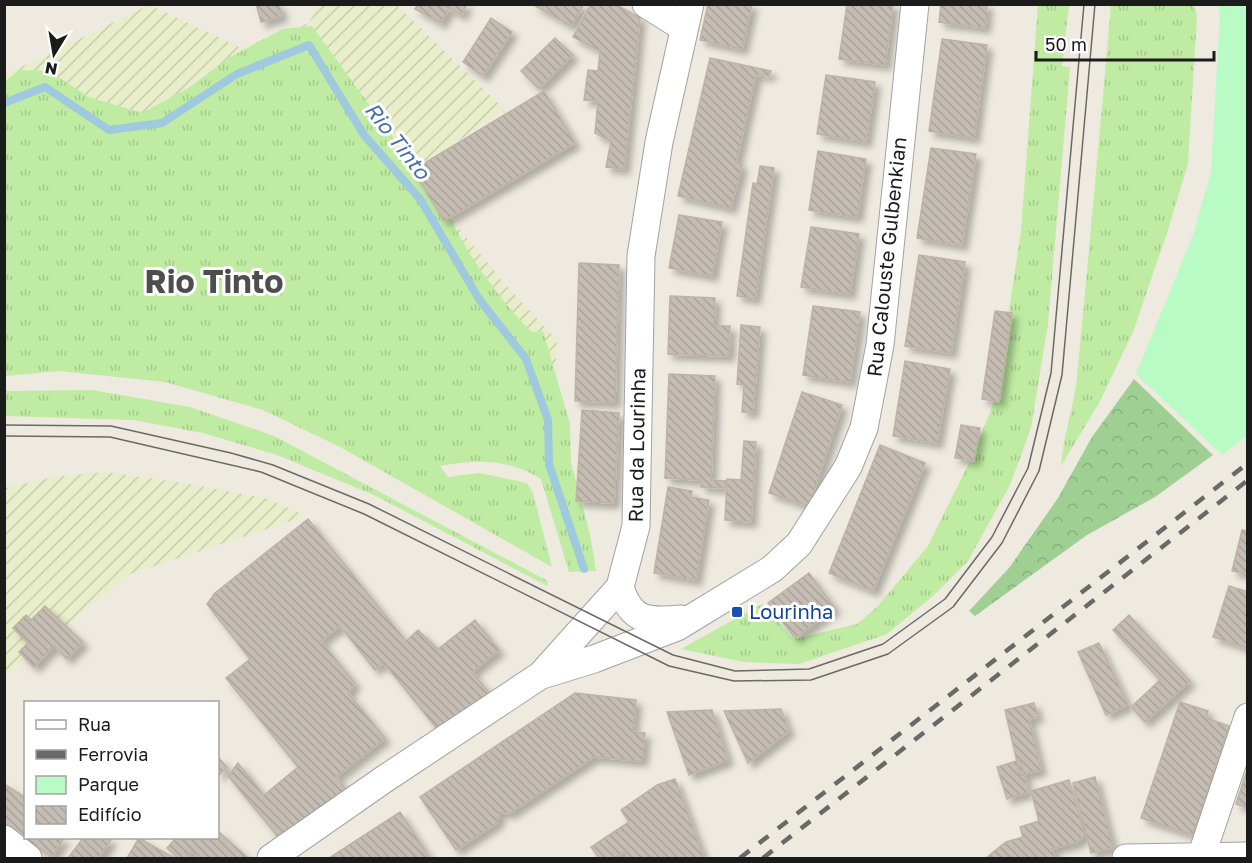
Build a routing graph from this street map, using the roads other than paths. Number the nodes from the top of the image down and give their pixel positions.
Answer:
1 (646, 4) edge
2 (915, 4) edge
3 (687, 16) edge
4 (621, 587) junction
5 (694, 618) junction
6 (541, 675) junction
7 (1248, 717) edge
8 (4, 839) edge
9 (1248, 856) edge
10 (1201, 857) junction
11 (28, 858) edge
12 (271, 858) edge
13 (1126, 858) edge

1 - 3 street
2 - 5 street, Rua Calouste Gulbenkian
3 - 4 street, Rua da Lourinha
4 - 5 street, Rua Calouste Gulbenkian
4 - 6 street, Rua da Lourinha
5 - 6 street, Rua Calouste Gulbenkian
6 - 12 street, Rua da Lourinha
7 - 10 street
8 - 11 street
9 - 10 street
10 - 13 street

